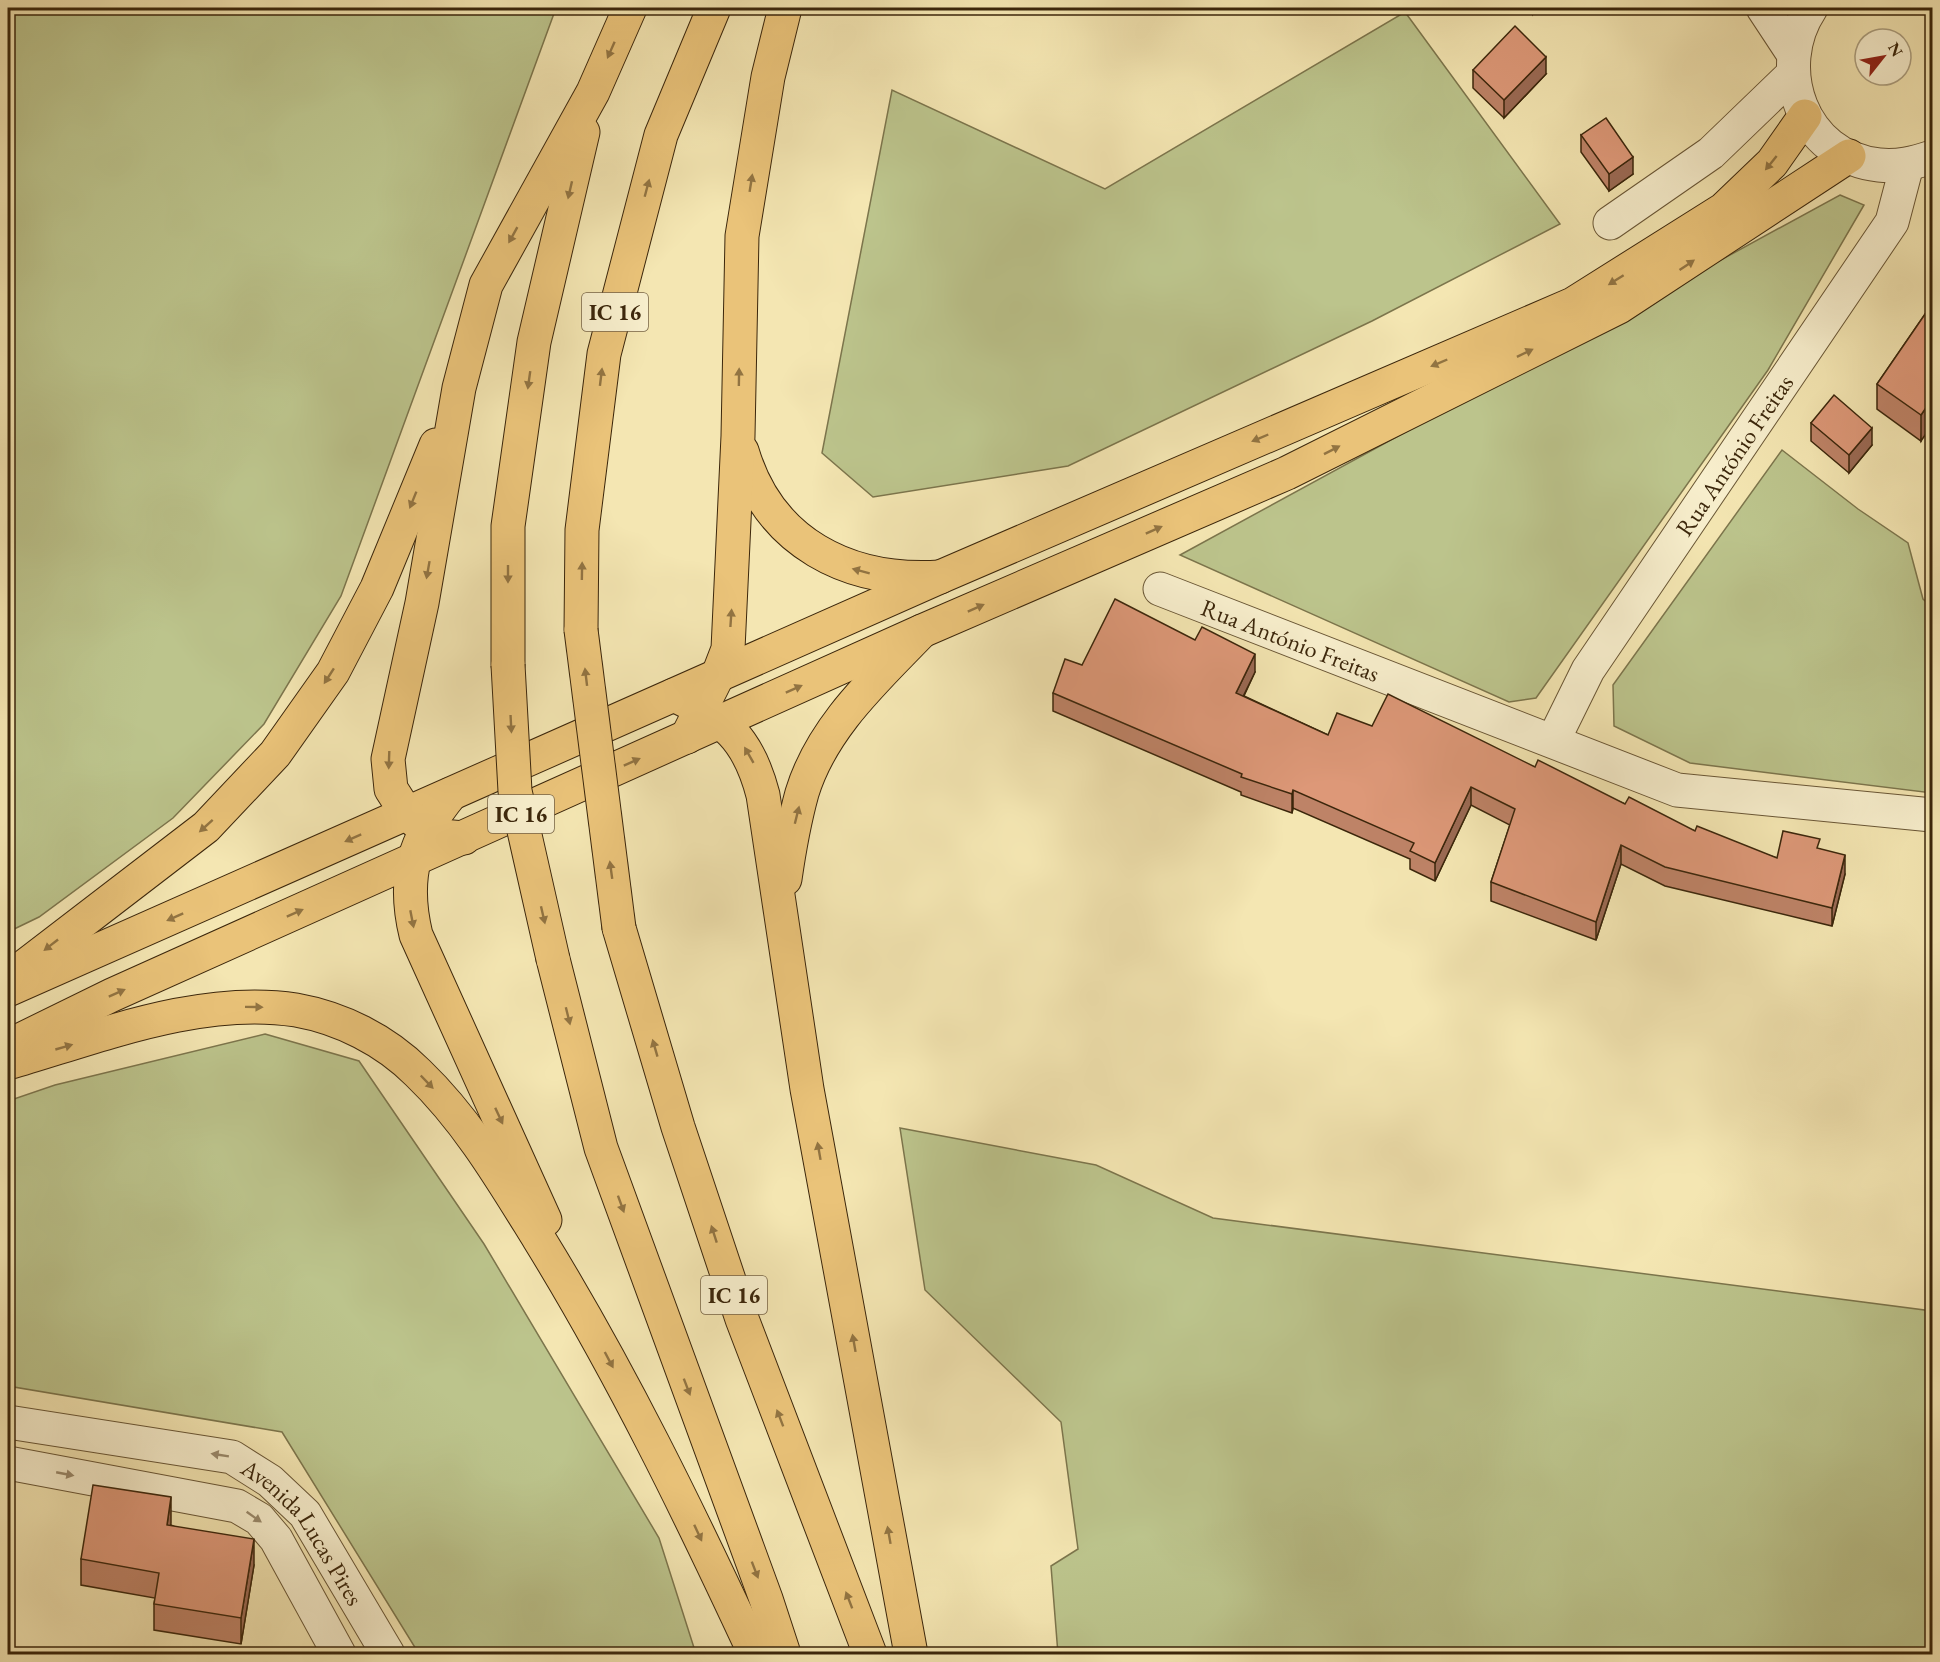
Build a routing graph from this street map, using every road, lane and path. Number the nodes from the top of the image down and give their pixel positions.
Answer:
1 (630, 8) edge
2 (714, 8) edge
3 (785, 8) edge
4 (1763, 8) edge
5 (1810, 8) edge
6 (1792, 63) junction
7 (593, 92) junction
8 (1805, 116) junction
9 (1849, 156) junction
10 (1920, 161) edge
11 (1610, 224) dead end
12 (459, 388) junction
13 (738, 436) junction
14 (940, 577) junction
15 (1160, 589) dead end
16 (922, 632) junction
17 (718, 675) junction
18 (699, 708) junction
19 (1553, 741) junction
20 (1932, 815) edge
21 (416, 822) junction
22 (464, 838) junction
23 (413, 861) junction
24 (784, 935) junction
25 (8, 979) edge
26 (8, 990) edge
27 (8, 1046) edge
28 (8, 1063) edge
29 (581, 1308) junction
30 (8, 1422) edge
31 (8, 1463) edge
32 (339, 1654) edge
33 (388, 1654) edge
34 (754, 1654) edge
35 (784, 1654) edge
36 (870, 1654) edge
37 (911, 1654) edge

1 -> 7 main road, IC 16
36 -> 2 main road, IC 16, bridge
13 -> 3 main road
4 - 6 street
5 - 6 street
6 - 8 street
6 - 11 street
7 -> 12 main road
7 -> 35 main road, IC 16, bridge
8 - 9 street
8 -> 14 main road
9 - 10 street
16 -> 9 main road
10 - 19 street, Rua António Freitas
12 -> 21 main road
12 -> 25 main road
14 -> 13 main road
17 -> 13 main road
14 - 17 main road
15 - 19 street, Rua António Freitas
18 -> 16 main road
24 -> 16 main road
17 - 18 main road
18 - 21 main road
22 -> 18 main road
24 -> 18 main road
19 - 20 street, Rua António Freitas
21 - 22 main road
21 - 23 main road
21 -> 26 main road
22 - 23 main road
27 -> 23 main road
23 -> 29 main road
37 -> 24 main road
28 -> 29 main road
29 -> 34 main road
33 -> 30 street, Avenida Lucas Pires
31 -> 32 street, Avenida Lucas Pires

